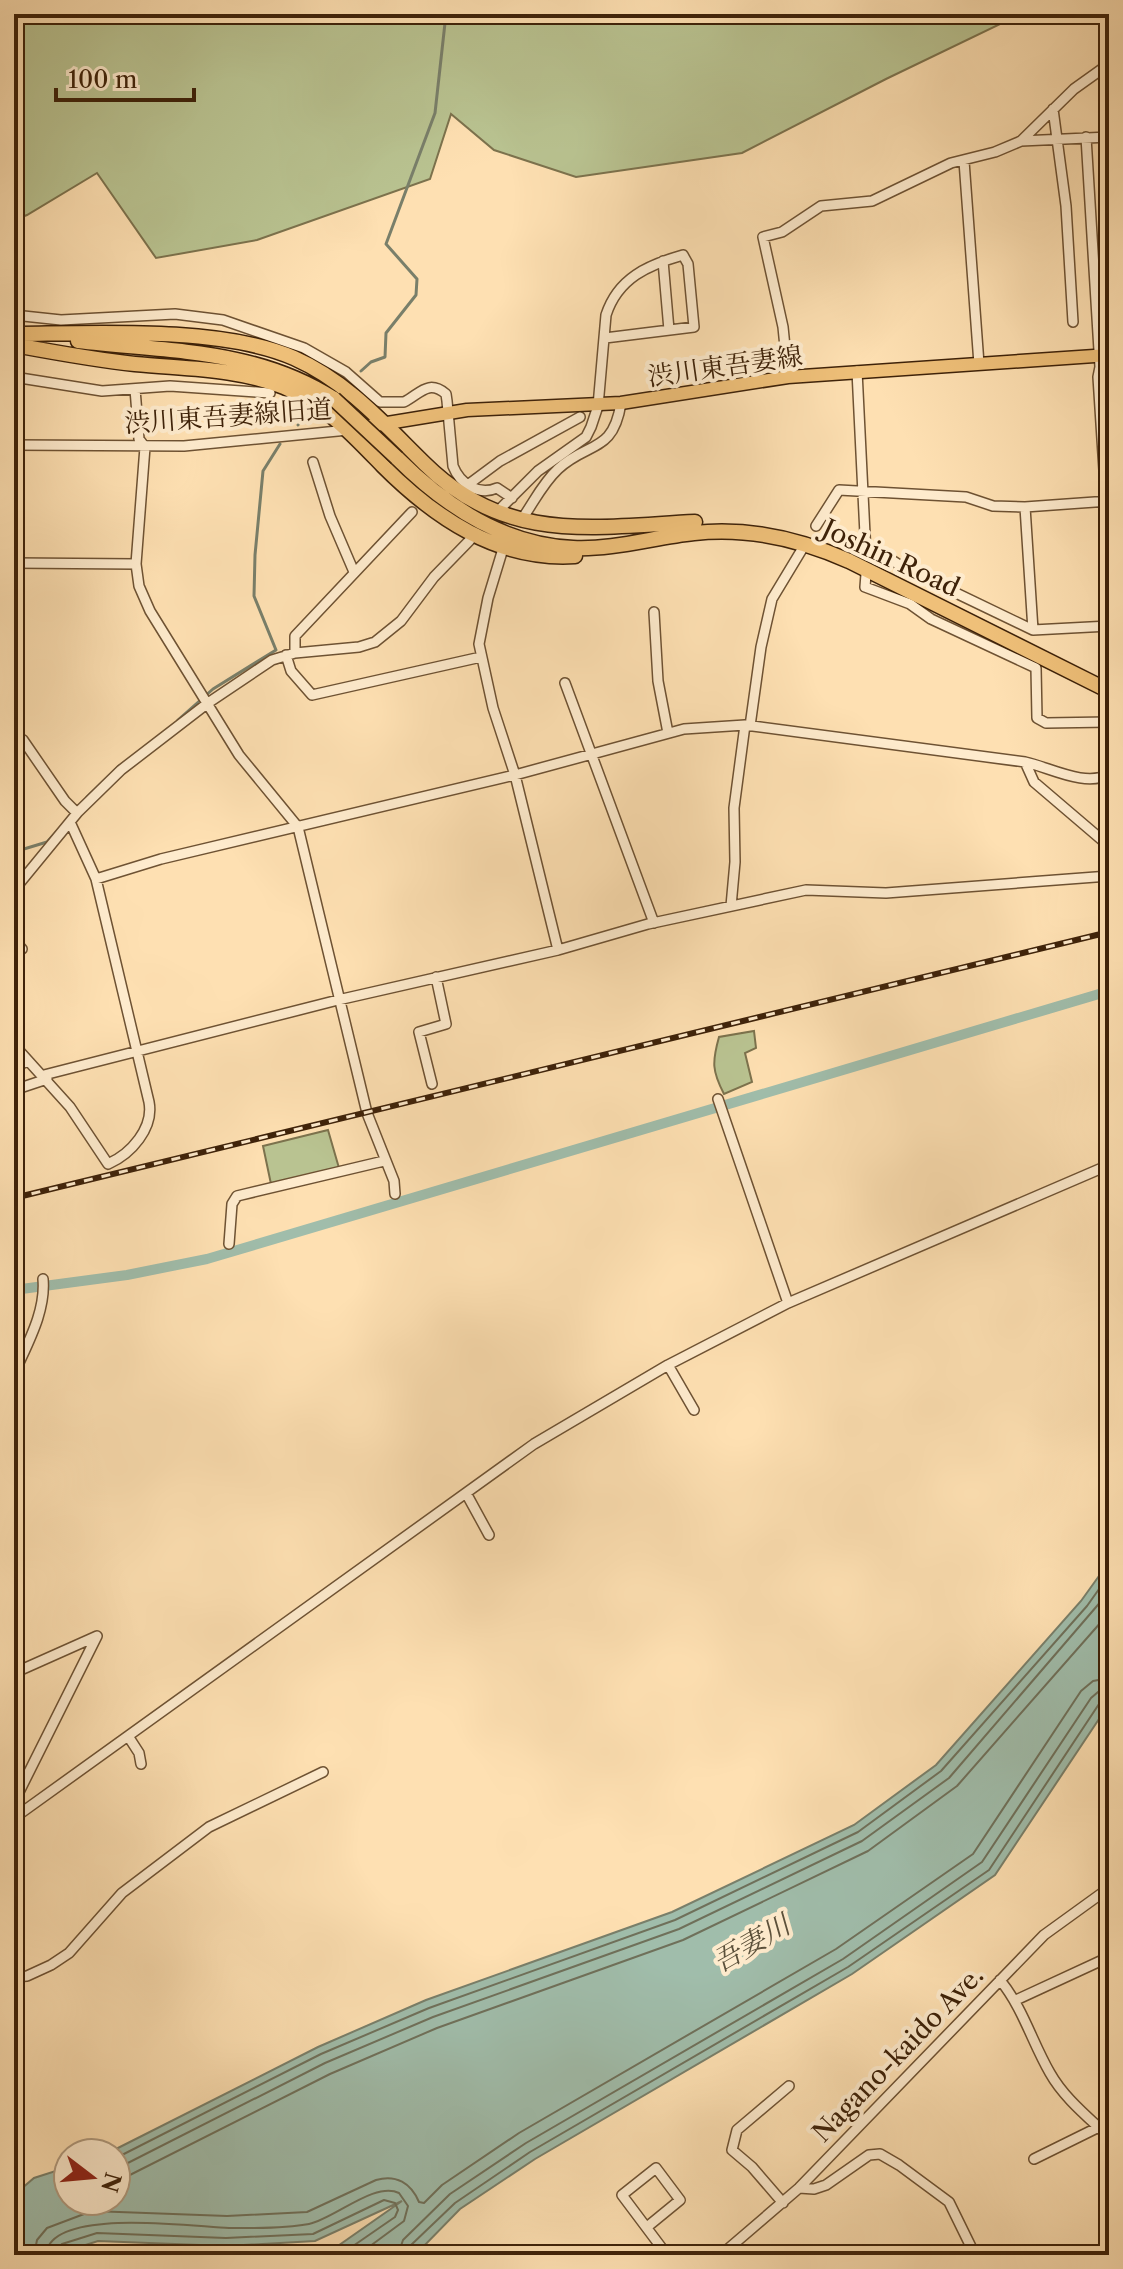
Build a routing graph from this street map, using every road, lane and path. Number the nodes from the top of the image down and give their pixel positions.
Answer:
1 (1109, 64) edge
2 (1053, 109) junction
3 (1056, 137) junction
4 (1086, 137) junction
5 (1109, 137) edge
6 (1021, 141) junction
7 (964, 161) junction
8 (663, 261) junction
9 (175, 314) junction
10 (14, 315) edge
11 (1073, 322) dead end
12 (174, 329) dead end
13 (669, 330) junction
14 (605, 338) junction
15 (18, 340) edge
16 (1104, 356) edge
17 (979, 364) junction
18 (857, 371) junction
19 (171, 372) dead end
20 (14, 377) edge
21 (788, 377) junction
22 (170, 386) junction
23 (135, 389) junction
24 (270, 393) dead end
25 (621, 403) junction
26 (598, 406) junction
27 (449, 412) junction
28 (580, 417) dead end
29 (385, 423) junction
30 (348, 430) junction
31 (14, 445) edge
32 (145, 447) junction
33 (313, 462) dead end
34 (469, 484) junction
35 (862, 490) junction
36 (512, 498) junction
37 (1107, 501) edge
38 (502, 507) dead end
39 (1025, 507) junction
40 (412, 512) dead end
41 (524, 516) dead end
42 (816, 526) dead end
43 (696, 527) junction
44 (470, 540) dead end
45 (804, 546) dead end
46 (502, 552) dead end
47 (14, 563) edge
48 (136, 564) junction
49 (354, 572) junction
50 (866, 574) dead end
51 (654, 612) dead end
52 (1109, 626) edge
53 (1033, 630) junction
54 (1109, 636) edge
55 (291, 654) junction
56 (481, 657) junction
57 (1109, 682) edge
58 (565, 683) dead end
59 (1109, 691) edge
60 (208, 702) junction
61 (1109, 722) edge
62 (748, 726) junction
63 (668, 733) junction
64 (14, 735) edge
65 (592, 755) junction
66 (1025, 762) junction
67 (515, 775) junction
68 (1107, 777) edge
69 (73, 813) junction
70 (298, 827) junction
71 (1109, 846) edge
72 (1109, 876) edge
73 (96, 879) junction
74 (14, 890) edge
75 (731, 906) junction
76 (654, 923) junction
77 (14, 940) edge
78 (22, 949) dead end
79 (558, 950) junction
80 (436, 977) junction
81 (338, 1000) junction
82 (446, 1024) junction
83 (448, 1035) dead end
84 (14, 1045) edge
85 (138, 1050) junction
86 (28, 1061) junction
87 (14, 1067) edge
88 (45, 1077) junction
89 (432, 1084) dead end
90 (14, 1090) edge
91 (718, 1099) dead end
92 (384, 1161) junction
93 (1109, 1165) edge
94 (395, 1194) dead end
95 (229, 1244) dead end
96 (43, 1284) dead end
97 (788, 1303) junction
98 (668, 1365) junction
99 (14, 1374) edge
100 (694, 1410) dead end
101 (466, 1493) junction
102 (489, 1535) dead end
103 (14, 1673) edge
104 (128, 1736) junction
105 (141, 1764) dead end
106 (323, 1772) dead end
107 (14, 1802) edge
108 (14, 1818) edge
109 (1109, 1888) edge
110 (1109, 1957) edge
111 (14, 1977) edge
112 (1000, 1980) junction
113 (1016, 2000) junction
114 (789, 2086) dead end
115 (1105, 2125) edge
116 (1109, 2137) edge
117 (1034, 2159) dead end
118 (799, 2188) junction
119 (783, 2203) junction
120 (647, 2227) junction
121 (667, 2255) edge
122 (721, 2255) edge
123 (975, 2255) edge

1 - 2 street
2 - 3 street
2 - 6 street
3 - 4 street
3 - 6 street
3 - 11 street
4 - 5 street
4 - 16 street
6 - 7 street
7 - 17 street
7 - 21 street
8 - 13 street
8 - 13 street
8 - 14 street
9 - 10 street
9 - 12 street
9 - 27 street
13 - 14 street
14 - 26 street
15 - 29 highway
15 - 30 highway
15 - 43 highway, Joshin Road, bridge
16 - 17 main road, 渋川東吾妻線
16 - 37 street
17 - 18 main road, 渋川東吾妻線
18 - 21 main road, 渋川東吾妻線
18 - 35 street
19 - 22 street
20 - 23 street
21 - 25 main road, 渋川東吾妻線
22 - 23 street
22 - 24 street
23 - 32 street
25 - 26 main road, 渋川東吾妻線
25 - 41 street
26 - 27 main road, 渋川東吾妻線
26 - 36 street
27 - 29 main road, 渋川東吾妻線
27 - 34 street
28 - 34 street
29 - 30 main road, 渋川東吾妻線
29 - 43 highway
30 - 32 street, 渋川東吾妻線旧道
30 - 43 highway
31 - 32 street, 渋川東吾妻線旧道
32 - 48 street
33 - 49 street
34 - 36 street
35 - 39 street
35 - 42 street
35 - 53 street
36 - 38 street
37 - 39 street
37 - 52 street
39 - 53 street
40 - 49 street
43 - 57 highway, Joshin Road
43 - 59 highway, Joshin Road
44 - 55 street
45 - 62 street
46 - 56 street
47 - 48 street
48 - 60 street
49 - 55 street
50 - 61 street
51 - 63 street
52 - 53 street
52 - 54 street
55 - 56 street
55 - 60 street
56 - 67 street
58 - 65 street
60 - 69 street
60 - 70 street
62 - 63 street
62 - 66 street
62 - 75 street
63 - 65 street
64 - 69 street
65 - 67 street
65 - 76 street
66 - 68 street
66 - 71 street
67 - 70 street
67 - 79 street
69 - 73 street
69 - 74 street
70 - 73 street
70 - 81 street
72 - 75 street
73 - 85 street
75 - 76 street
76 - 79 street
77 - 78 street
79 - 80 street
80 - 81 street
80 - 82 street
81 - 85 street
81 - 92 street
82 - 83 street
82 - 89 street
84 - 86 street
85 - 88 street
85 - 88 street
86 - 87 street
86 - 88 street
88 - 90 street
91 - 97 street
92 - 94 street
92 - 95 street
93 - 97 street
96 - 99 street
97 - 98 street
98 - 100 street
98 - 101 street
101 - 102 street
101 - 104 street
103 - 107 street
104 - 105 street
104 - 108 street
106 - 111 street
109 - 112 street, Nagano-kaido Ave.
110 - 113 street
112 - 113 street
112 - 118 street, Nagano-kaido Ave.
113 - 115 street
114 - 119 street
115 - 116 street
115 - 117 street
118 - 119 street, Nagano-kaido Ave.
118 - 123 street
119 - 122 street, Nagano-kaido Ave.
120 - 120 street
120 - 121 street

